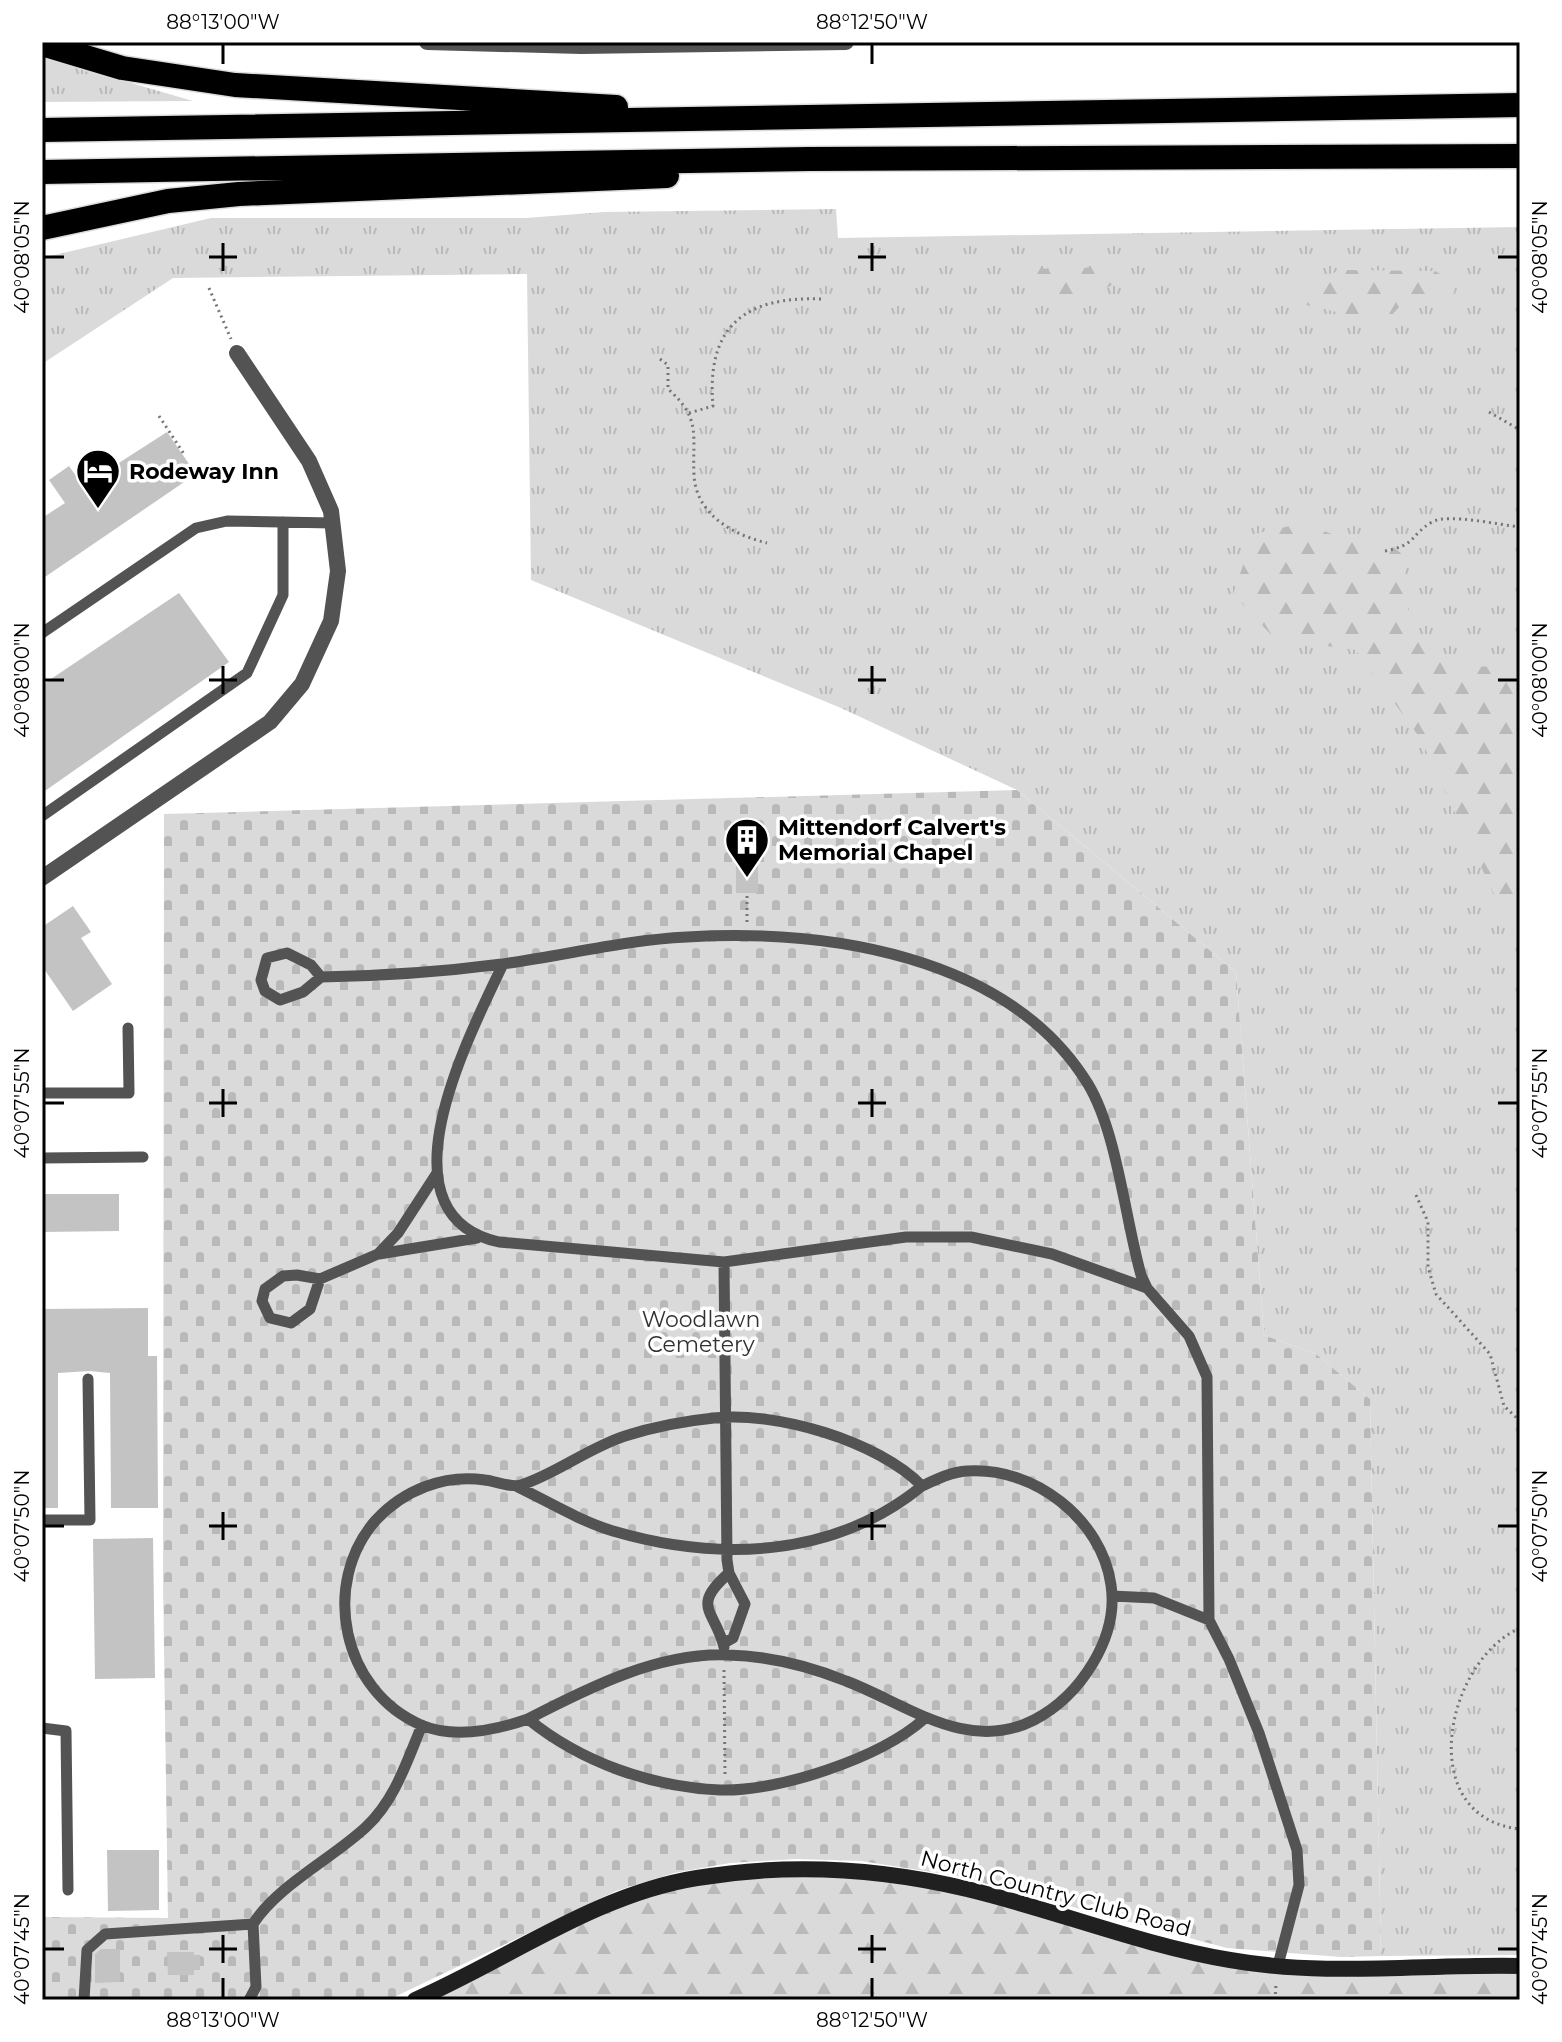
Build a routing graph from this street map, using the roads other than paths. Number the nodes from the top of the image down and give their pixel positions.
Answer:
1 (427, 42) edge
2 (846, 42) edge
3 (488, 43) edge
4 (42, 44) edge
5 (1520, 105) edge
6 (738, 116) junction
7 (42, 130) edge
8 (1520, 156) edge
9 (809, 159) junction
10 (42, 172) edge
11 (42, 228) edge
12 (237, 353) road end
13 (283, 522) junction
14 (333, 523) junction
15 (42, 633) edge
16 (42, 816) edge
17 (42, 878) edge
18 (503, 964) junction
19 (321, 977) junction
20 (128, 1028) dead end
21 (42, 1093) edge
22 (143, 1157) dead end
23 (42, 1158) edge
24 (437, 1173) junction
25 (481, 1238) junction
26 (378, 1254) junction
27 (724, 1262) junction
28 (320, 1279) junction
29 (1147, 1288) junction
30 (88, 1379) dead end
31 (725, 1417) junction
32 (922, 1486) junction
33 (518, 1487) junction
34 (42, 1520) edge
35 (727, 1551) junction
36 (729, 1573) junction
37 (1112, 1596) junction
38 (1209, 1620) junction
39 (724, 1649) junction
40 (528, 1719) junction
41 (924, 1719) junction
42 (422, 1725) junction
43 (42, 1728) edge
44 (68, 1890) dead end
45 (253, 1924) junction
46 (1278, 1965) junction
47 (1520, 1966) edge
48 (84, 2000) edge
49 (249, 2000) edge
50 (415, 2000) edge

1 - 3 street
2 - 3 street
4 - 6 highway
5 - 6 highway
6 - 7 highway
8 - 9 highway
9 - 10 highway
9 - 11 highway
12 - 14 street
13 - 14 lane
13 - 15 lane
13 - 16 lane
14 - 17 street
18 - 19 lane
18 - 24 lane
18 - 29 lane
19 - 19 lane
20 - 21 lane
22 - 23 lane
24 - 25 lane
24 - 26 lane
25 - 26 lane
25 - 27 lane
26 - 28 lane
27 - 29 lane
27 - 31 lane
28 - 28 lane
29 - 38 lane
30 - 34 lane
31 - 32 lane
31 - 33 lane
31 - 35 lane
32 - 35 lane
32 - 37 lane
33 - 35 lane
33 - 42 lane
35 - 36 lane
36 - 39 lane
36 - 39 lane
37 - 38 lane
37 - 41 lane
38 - 46 lane
39 - 40 lane
39 - 41 lane
40 - 41 lane
40 - 42 lane
42 - 45 lane
43 - 44 lane
45 - 48 lane
45 - 49 lane
46 - 47 street, North Country Club Road
46 - 50 street, North Country Club Road

